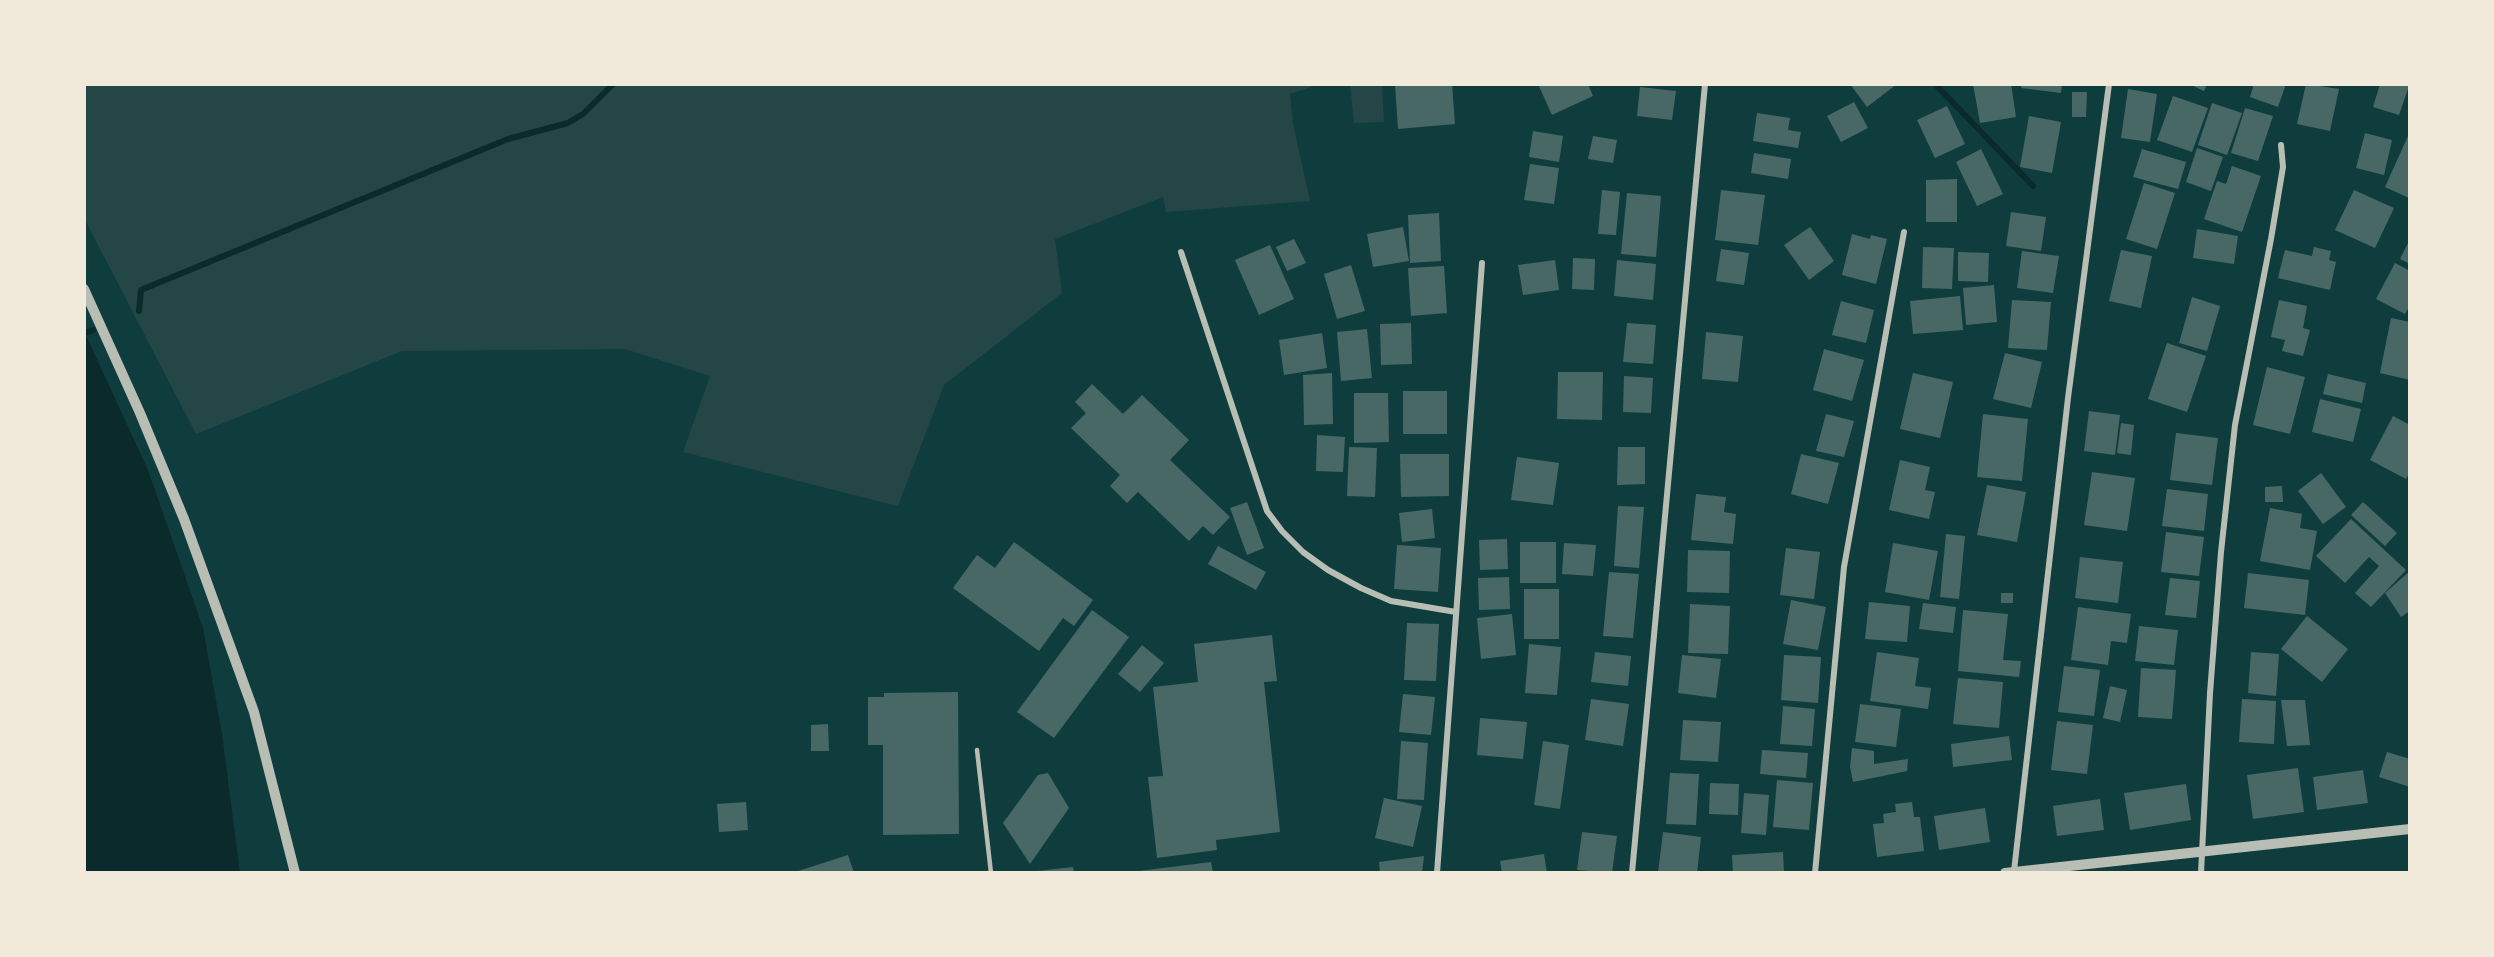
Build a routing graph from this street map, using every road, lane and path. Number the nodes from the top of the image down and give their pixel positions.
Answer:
1 (1706, 84) edge
2 (2109, 84) edge
3 (2281, 145) dead end
4 (1904, 232) dead end
5 (1180, 252) dead end
6 (1482, 263) dead end
7 (84, 289) edge
8 (1456, 612) junction
9 (977, 750) dead end
10 (2410, 829) edge
11 (2202, 853) junction
12 (2011, 872) edge
13 (295, 873) edge
14 (991, 873) edge
15 (1437, 873) edge
16 (1632, 873) edge
17 (1815, 873) edge
18 (2201, 873) edge

1 - 16 street
2 - 12 street
3 - 11 street
4 - 17 street
5 - 8 street
6 - 8 street
7 - 13 street
8 - 15 street
9 - 14 lane
10 - 11 street
11 - 12 street
11 - 18 street

